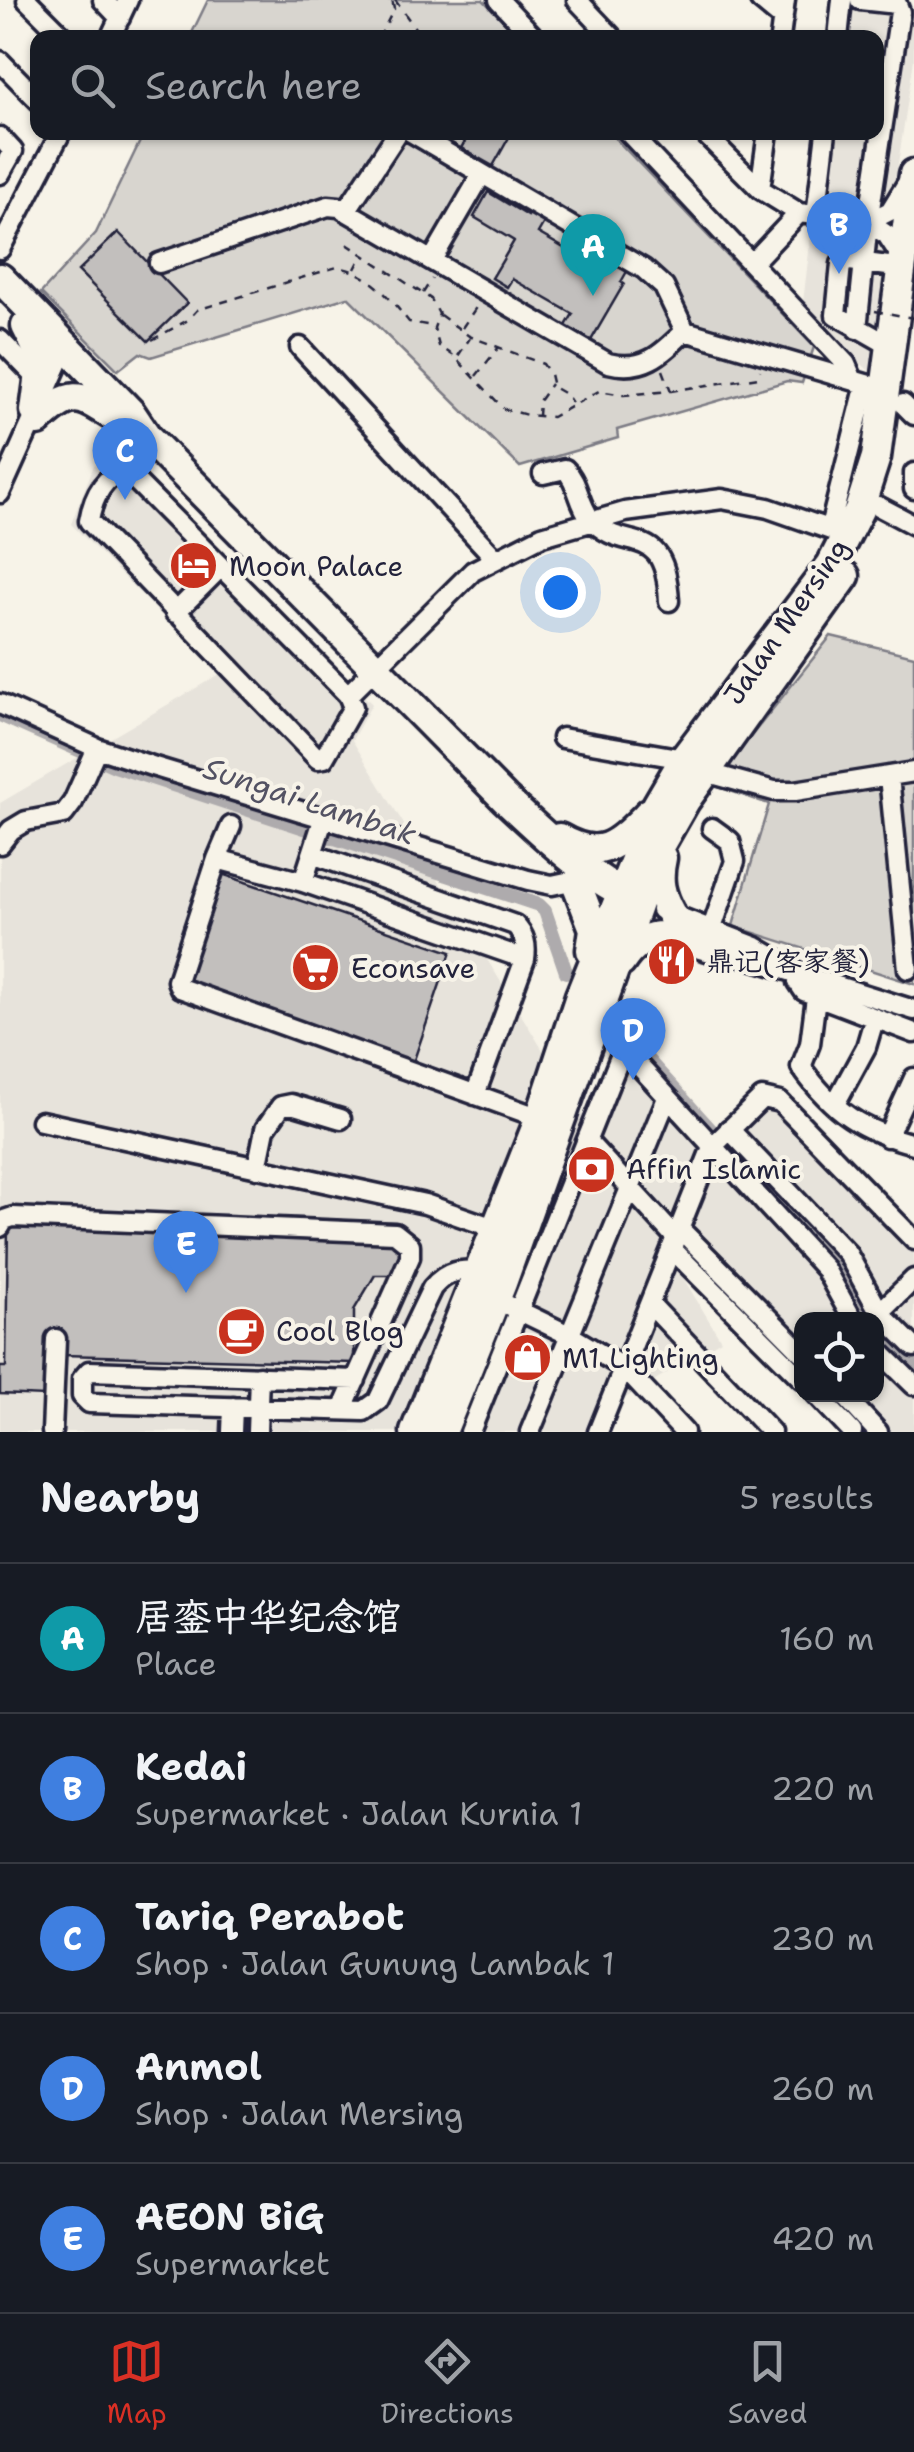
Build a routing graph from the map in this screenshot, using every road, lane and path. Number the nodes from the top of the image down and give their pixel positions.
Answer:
1 (28, 0) edge
2 (103, 0) edge
3 (128, 0) edge
4 (394, 0) edge
5 (577, 0) edge
6 (760, 0) edge
7 (786, 0) edge
8 (842, 0) edge
9 (860, 0) edge
10 (507, 3) edge
11 (120, 18) junction
12 (782, 28) edge
13 (57, 30) edge
14 (114, 30) edge
15 (383, 30) edge
16 (416, 30) edge
17 (529, 30) edge
18 (605, 30) edge
19 (839, 30) edge
20 (0, 61) edge
21 (30, 86) edge
22 (884, 117) edge
23 (0, 137) edge
24 (57, 140) edge
25 (393, 140) edge
26 (425, 140) edge
27 (636, 140) edge
28 (712, 140) edge
29 (767, 140) edge
30 (824, 140) edge
31 (880, 140) edge
32 (914, 173) edge
33 (0, 174) edge
34 (482, 174) junction
35 (760, 190) junction
36 (346, 211) junction
37 (808, 215) junction
38 (868, 222) junction
39 (2, 244) edge
40 (346, 244) dead end
41 (364, 253) junction
42 (432, 260) junction
43 (753, 262) junction
44 (159, 263) dead end
45 (864, 263) junction
46 (903, 264) junction
47 (355, 270) junction
48 (0, 278) edge
49 (486, 292) junction
50 (0, 300) edge
51 (875, 311) dead end
52 (438, 314) junction
53 (914, 315) edge
54 (435, 326) junction
55 (461, 329) junction
56 (685, 332) junction
57 (471, 336) junction
58 (0, 340) edge
59 (152, 340) dead end
60 (500, 346) junction
61 (300, 347) dead end
62 (892, 348) junction
63 (657, 355) junction
64 (766, 355) junction
65 (457, 359) junction
66 (61, 361) junction
67 (475, 378) junction
68 (552, 383) junction
69 (671, 392) junction
70 (885, 395) edge
71 (573, 405) junction
72 (538, 416) junction
73 (33, 424) junction
74 (135, 429) junction
75 (125, 470) junction
76 (914, 473) edge
77 (543, 474) dead end
78 (2, 483) edge
79 (914, 489) edge
80 (878, 506) junction
81 (592, 521) junction
82 (914, 525) edge
83 (839, 531) junction
84 (495, 558) junction
85 (220, 568) junction
86 (669, 601) dead end
87 (175, 613) junction
88 (373, 667) junction
89 (348, 695) junction
90 (0, 704) edge
91 (418, 712) junction
92 (562, 738) dead end
93 (94, 755) junction
94 (695, 766) junction
95 (914, 772) edge
96 (889, 776) junction
97 (505, 799) junction
98 (685, 801) junction
99 (657, 805) junction
100 (231, 826) dead end
101 (712, 828) dead end
102 (318, 835) junction
103 (0, 844) edge
104 (217, 860) junction
105 (303, 882) junction
106 (574, 883) junction
107 (626, 904) junction
108 (671, 914) junction
109 (719, 941) junction
110 (525, 959) junction
111 (908, 969) dead end
112 (802, 973) junction
113 (597, 988) junction
114 (816, 997) junction
115 (914, 1010) edge
116 (874, 1020) junction
117 (914, 1033) edge
118 (586, 1050) junction
119 (616, 1067) junction
120 (914, 1078) edge
121 (476, 1095) junction
122 (667, 1098) junction
123 (835, 1104) junction
124 (341, 1118) dead end
125 (540, 1118) junction
126 (40, 1121) dead end
127 (887, 1137) junction
128 (720, 1138) junction
129 (587, 1141) junction
130 (914, 1144) edge
131 (257, 1168) junction
132 (630, 1189) junction
133 (0, 1227) edge
134 (497, 1229) junction
135 (676, 1239) junction
136 (914, 1240) edge
137 (481, 1270) junction
138 (914, 1279) edge
139 (650, 1304) junction
140 (508, 1305) junction
141 (849, 1312) edge
142 (874, 1312) edge
143 (881, 1312) edge
144 (884, 1323) edge
145 (569, 1335) junction
146 (56, 1338) dead end
147 (794, 1345) edge
148 (914, 1347) edge
149 (884, 1356) edge
150 (624, 1368) junction
151 (794, 1370) edge
152 (259, 1376) junction
153 (356, 1380) junction
154 (914, 1385) edge
155 (823, 1402) edge
156 (850, 1402) edge
157 (233, 1407) junction
158 (258, 1407) junction
159 (342, 1410) junction
160 (849, 1431) edge
161 (52, 1432) edge
162 (232, 1432) edge
163 (257, 1432) edge
164 (415, 1432) edge
165 (442, 1432) edge
166 (470, 1432) edge
167 (530, 1432) edge
168 (598, 1432) edge
169 (684, 1432) edge
170 (771, 1432) edge
171 (878, 1432) edge

1 - 13 street
2 - 11 street
3 - 11 street
4 - 15 path
4 - 16 path
5 - 18 street
6 - 12 street
7 - 12 street
8 - 19 street
9 - 22 street
10 - 17 street
11 - 14 street
20 - 21 street
23 - 33 street
24 - 39 street
25 - 36 street
26 - 34 street
27 - 43 street
28 - 35 street
29 - 35 street
30 - 37 street
31 - 38 street
32 - 38 street
32 - 46 highway, Jalan Mersing
34 - 42 street
34 - 56 street
35 - 37 street
36 - 42 street
36 - 44 street
37 - 38 street
37 - 43 street
38 - 45 street
38 - 46 street
40 - 41 path
41 - 47 path
41 - 52 path
42 - 49 street
43 - 70 street
45 - 46 street
45 - 62 street
46 - 62 highway, Jalan Mersing
47 - 54 path
47 - 59 path
48 - 66 highway
49 - 55 path
49 - 63 street
50 - 66 highway
51 - 53 path, bridge
52 - 54 path
52 - 55 path
53 - 70 highway, Jalan Mersing
54 - 65 path
55 - 57 path
56 - 63 street
56 - 64 street
57 - 60 path
57 - 65 path
58 - 66 street
60 - 67 path
60 - 68 path
61 - 84 street
62 - 70 highway, Jalan Mersing
63 - 69 path
64 - 69 path
64 - 70 street
65 - 67 path
66 - 73 highway
66 - 74 highway
67 - 72 path
68 - 71 path
68 - 72 path
69 - 71 path
70 - 80 highway, Jalan Mersing
70 - 83 highway, Jalan Mersing
71 - 72 path
73 - 74 highway
73 - 78 street
74 - 75 street
74 - 88 highway
75 - 85 street
75 - 87 street
76 - 79 street
77 - 81 street
80 - 82 street
80 - 94 highway, Jalan Mersing
81 - 83 street
81 - 84 street
81 - 86 street
83 - 94 highway, Jalan Mersing
84 - 88 street
85 - 87 street
85 - 89 street
87 - 89 street
88 - 89 street
88 - 91 highway
90 - 93 street
91 - 97 highway
91 - 106 highway
92 - 94 street
93 - 102 street
93 - 103 street
94 - 96 street
94 - 98 highway, Jalan Mersing
94 - 99 highway, Jalan Mersing
95 - 96 street
96 - 111 street
97 - 99 highway
97 - 107 highway
98 - 107 highway, Jalan Mersing
98 - 108 highway
99 - 107 highway, Jalan Mersing
100 - 104 street
101 - 109 street
102 - 105 street
102 - 106 street
102 - 110 street
104 - 105 street
104 - 121 street
105 - 110 street
106 - 107 highway
106 - 113 highway
107 - 108 street
107 - 109 street
107 - 113 highway, Jalan Mersing
108 - 109 street
109 - 112 street
109 - 113 highway
110 - 121 street
112 - 114 street
112 - 115 street
113 - 118 highway, Jalan Mersing
113 - 125 highway, Jalan Mersing
114 - 116 street
114 - 123 street
116 - 117 street
116 - 123 street
118 - 119 street
118 - 140 highway, Jalan Mersing
119 - 122 street
119 - 129 street
120 - 127 street
121 - 125 street
122 - 128 street
122 - 132 street
123 - 127 street
124 - 131 street
125 - 134 highway, Jalan Mersing
126 - 131 street
127 - 130 street
128 - 135 street
128 - 136 street
128 - 141 street
128 - 142 street
129 - 132 street
129 - 140 street
131 - 134 street
132 - 135 street
132 - 145 street
133 - 153 street
134 - 137 highway, Jalan Mersing
135 - 139 street
135 - 147 street
135 - 151 street
137 - 159 street
137 - 164 highway, Jalan Mersing
138 - 143 street
139 - 150 street
139 - 170 street
140 - 145 street
140 - 165 highway, Jalan Mersing
140 - 166 street
144 - 148 street
145 - 150 street
145 - 167 street
146 - 161 street
149 - 154 street
150 - 168 street
150 - 169 street
152 - 153 street
152 - 157 street
152 - 158 street
153 - 159 street
155 - 160 street
156 - 171 street
157 - 158 street
157 - 162 street
158 - 159 street
158 - 163 street

